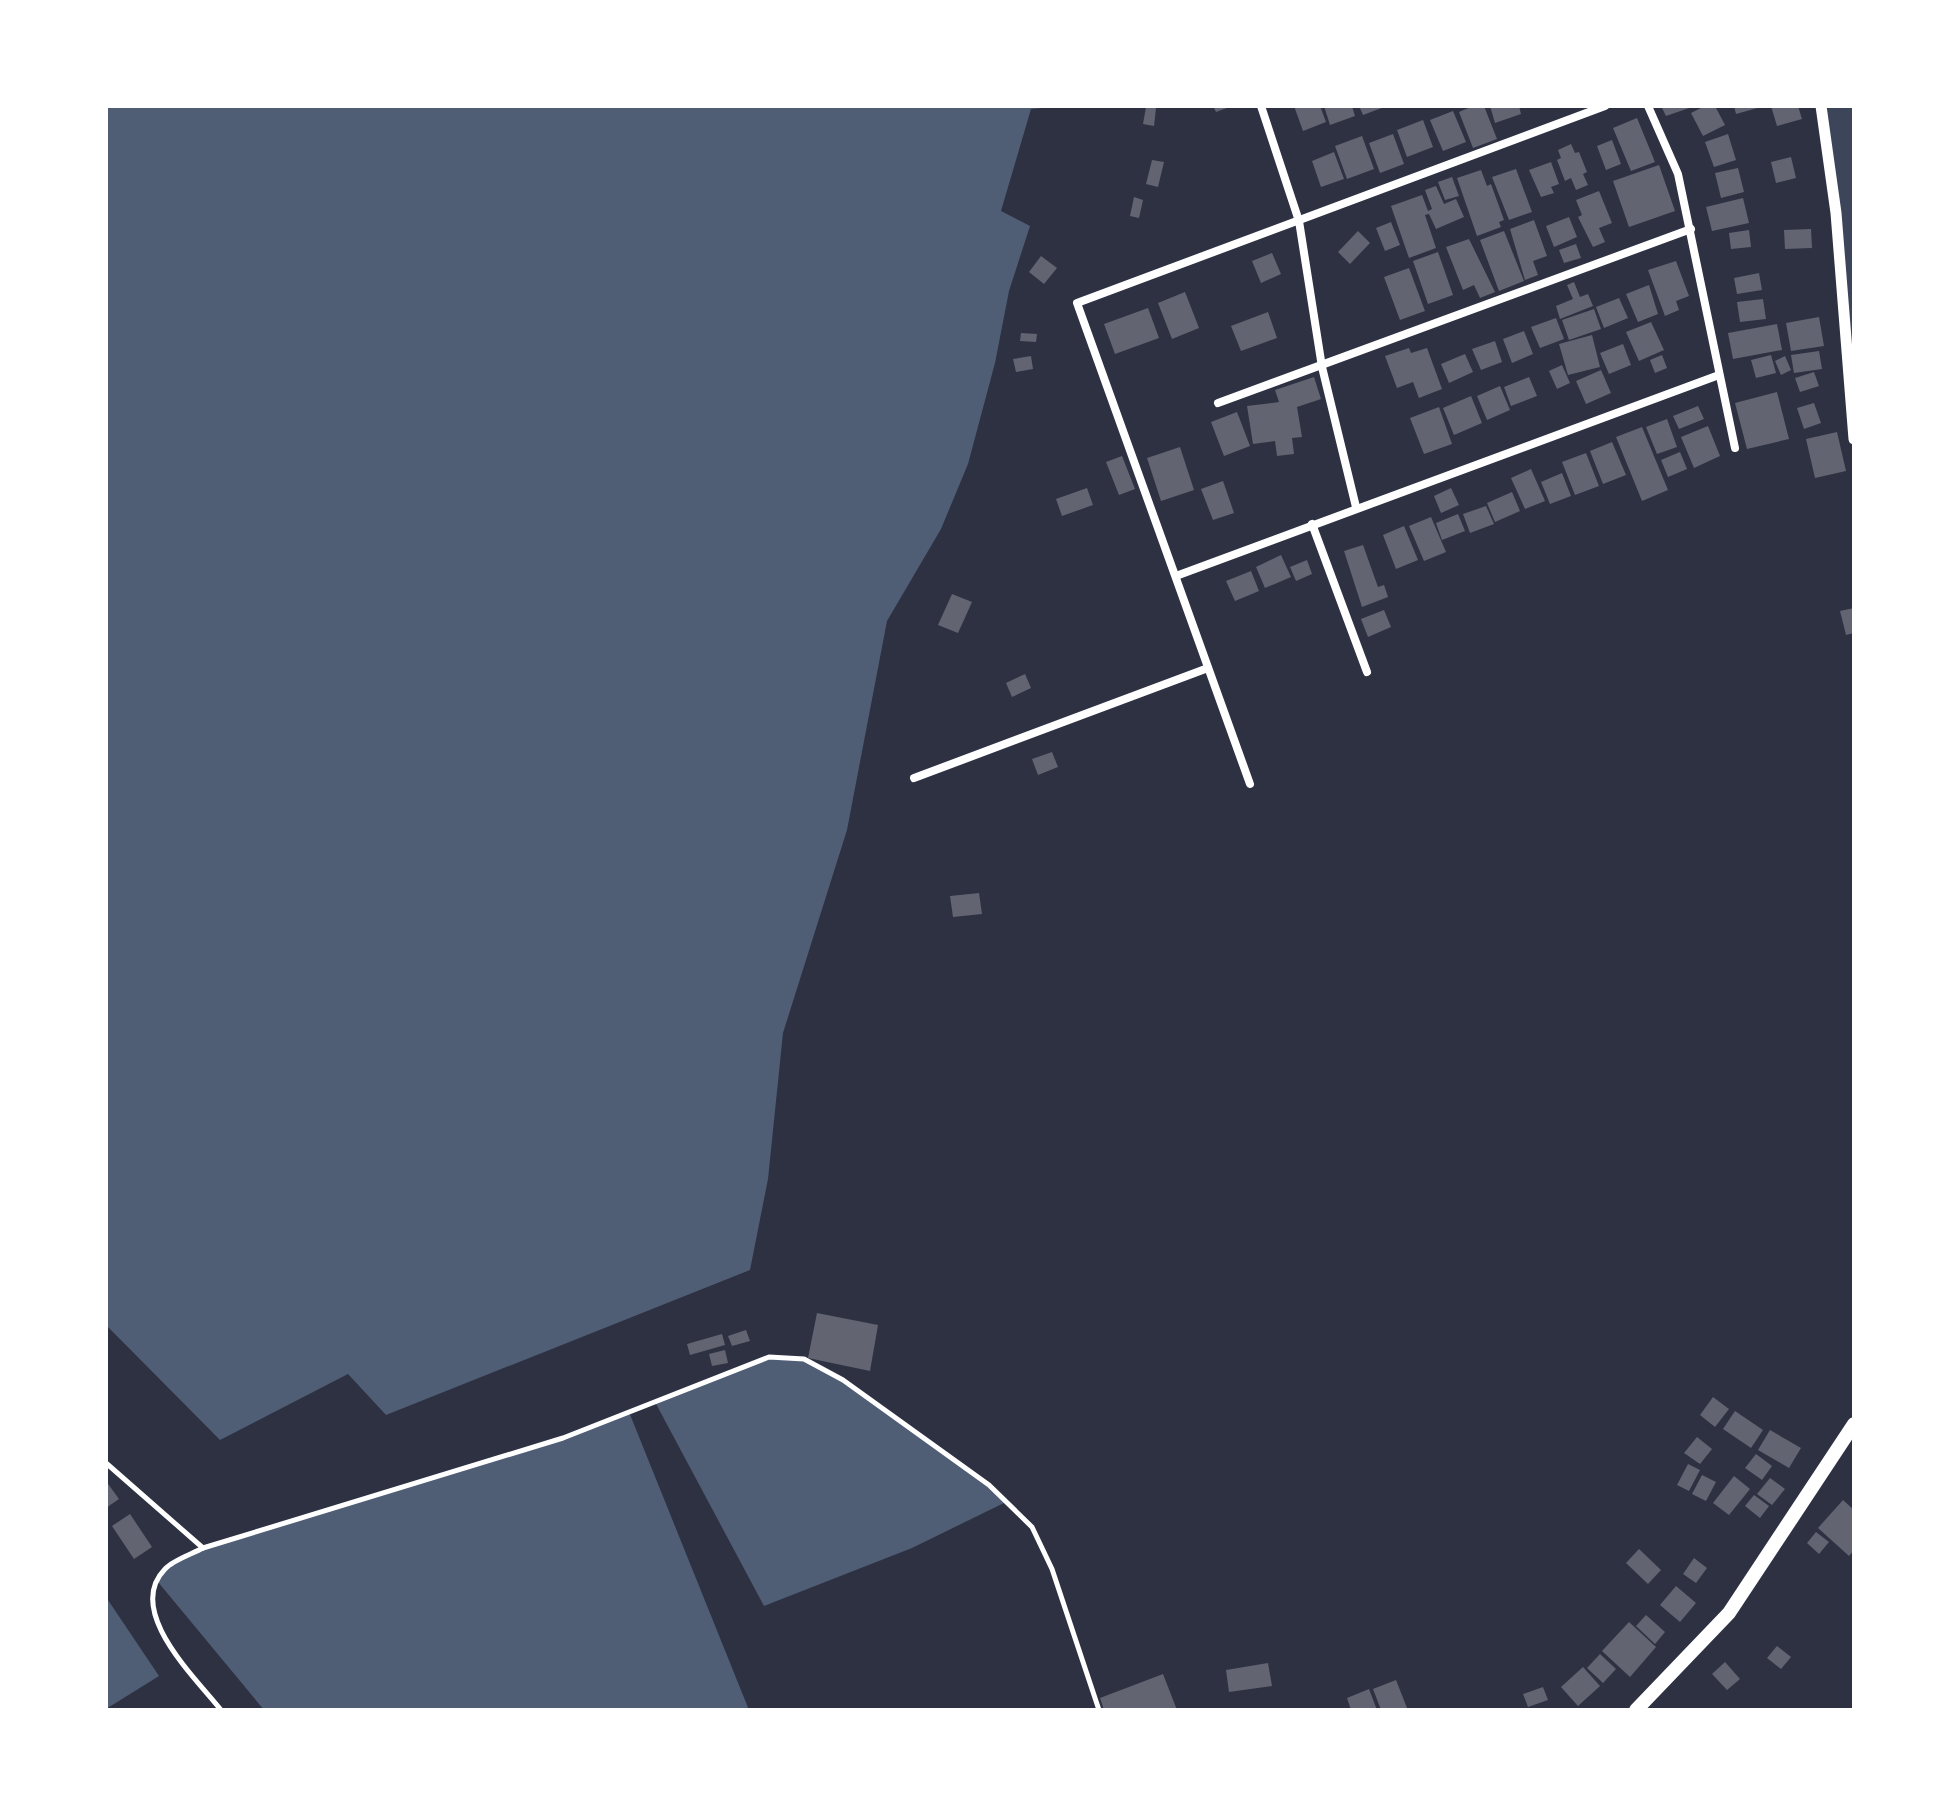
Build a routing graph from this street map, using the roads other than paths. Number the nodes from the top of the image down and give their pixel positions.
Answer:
1 (1261, 106) edge
2 (1605, 106) edge
3 (1648, 106) edge
4 (1821, 106) edge
5 (1299, 221) junction
6 (1691, 229) junction
7 (1322, 367) junction
8 (1719, 375) junction
9 (1218, 403) dead end
10 (1854, 439) edge
11 (1735, 448) dead end
12 (1356, 507) junction
13 (1312, 524) junction
14 (1176, 576) junction
15 (1208, 668) junction
16 (1367, 672) dead end
17 (914, 778) dead end
18 (1250, 784) dead end
19 (1854, 1424) edge
20 (106, 1463) edge
21 (203, 1548) junction
22 (221, 1710) edge
23 (1099, 1710) edge
24 (1636, 1710) edge

1 - 5 street
2 - 5 street
3 - 6 street
4 - 10 street
5 - 7 street
5 - 14 street
6 - 7 street
6 - 8 street
7 - 9 street
7 - 12 street
8 - 11 street
8 - 12 street
12 - 13 street
13 - 14 street
13 - 16 street
14 - 15 street
15 - 17 street
15 - 18 street
19 - 24 main road
20 - 21 lane
21 - 22 lane
21 - 23 lane

